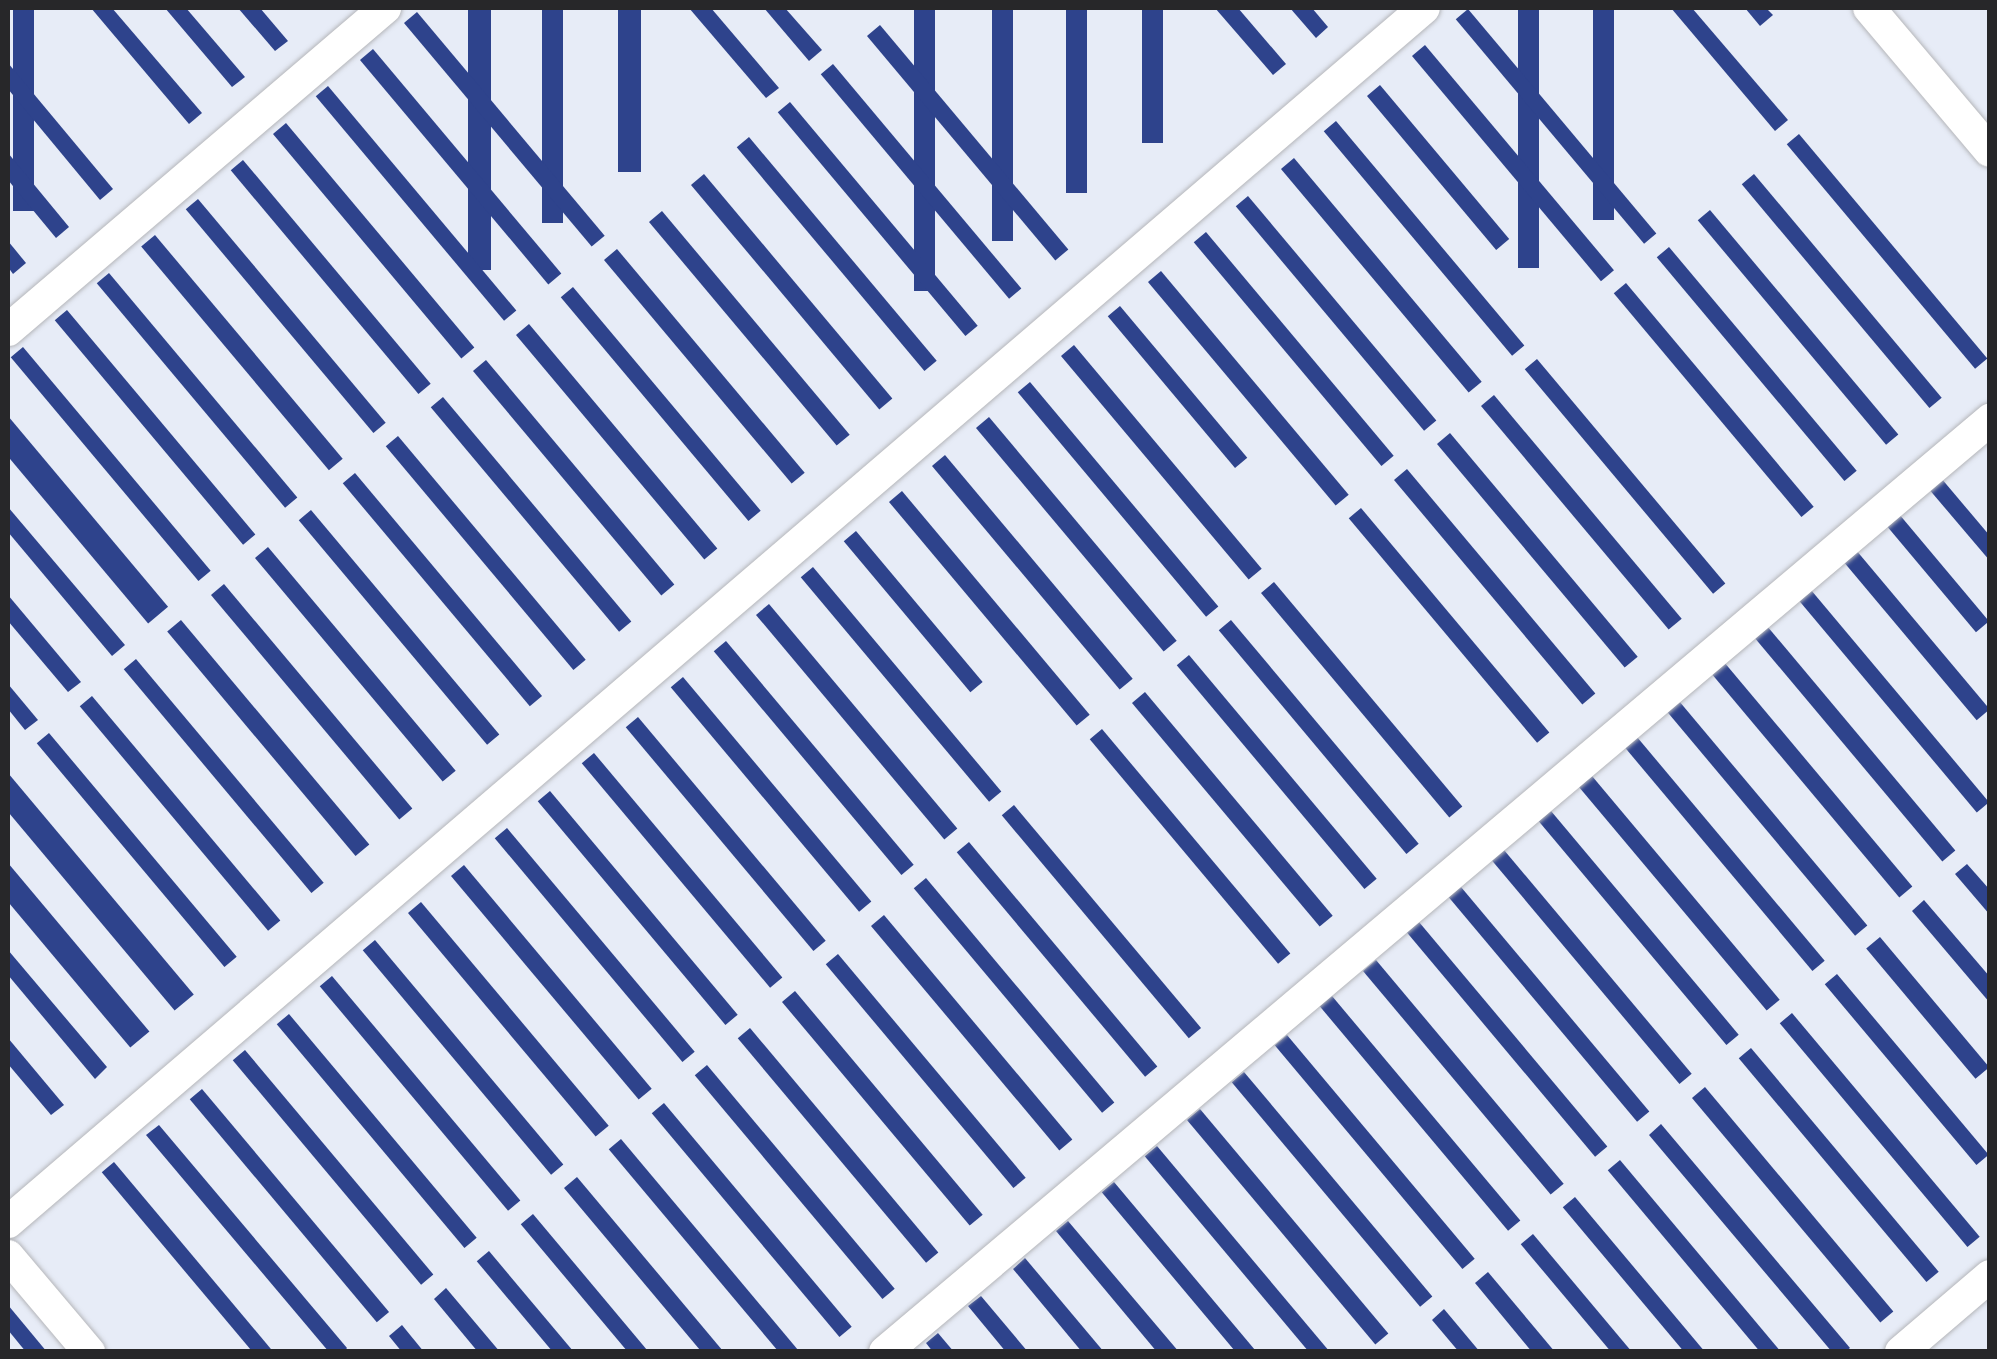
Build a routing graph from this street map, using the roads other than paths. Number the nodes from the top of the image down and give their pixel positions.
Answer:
1 (385, 8) edge
2 (1424, 8) edge
3 (1869, 8) edge
4 (1990, 151) edge
5 (8, 330) edge
6 (1990, 420) edge
7 (8, 1222) edge
8 (8, 1256) edge
9 (1990, 1276) edge
10 (89, 1352) edge
11 (885, 1352) edge
12 (1902, 1352) edge

1 - 5 lane
2 - 7 lane
3 - 4 lane
6 - 11 lane
8 - 10 lane
9 - 12 lane

